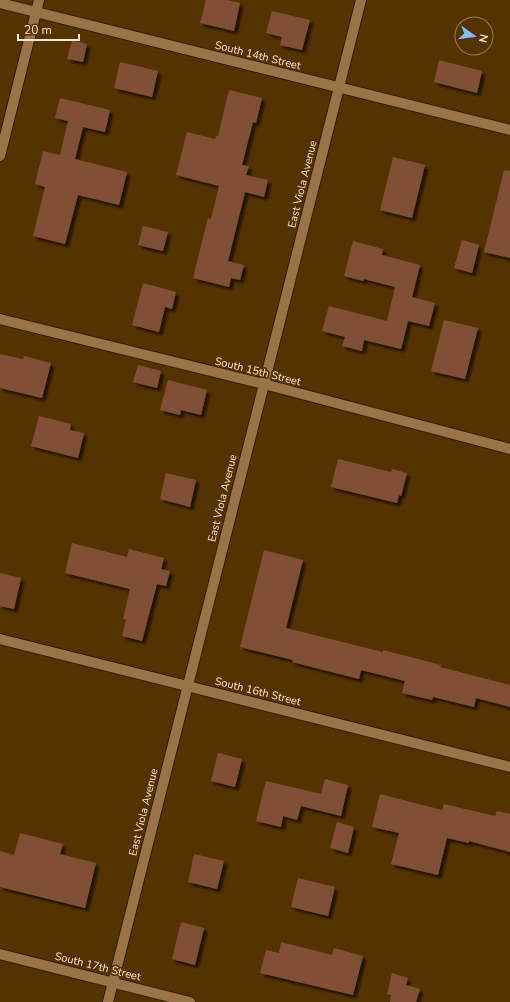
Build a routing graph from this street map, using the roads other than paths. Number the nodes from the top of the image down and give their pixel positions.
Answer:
1 (39, 0) edge
2 (361, 0) edge
3 (0, 3) edge
4 (36, 12) junction
5 (338, 88) junction
6 (510, 130) edge
7 (0, 156) edge
8 (0, 319) edge
9 (264, 384) junction
10 (510, 449) edge
11 (0, 639) edge
12 (187, 685) junction
13 (510, 767) edge
14 (0, 954) edge
15 (113, 982) junction
16 (108, 1002) edge
17 (190, 1002) edge

1 - 4 street
2 - 5 street, East Viola Avenue
3 - 4 street, South 14th Street
4 - 5 street, South 14th Street
4 - 7 street
5 - 6 street, South 14th Street
5 - 9 street, East Viola Avenue
8 - 9 street, South 15th Street
9 - 10 street, South 15th Street
9 - 12 street, East Viola Avenue
11 - 12 street, South 16th Street
12 - 13 street, South 16th Street
12 - 15 street, East Viola Avenue
14 - 15 street, South 17th Street
15 - 16 street, East Viola Avenue
15 - 17 street, South 17th Street

